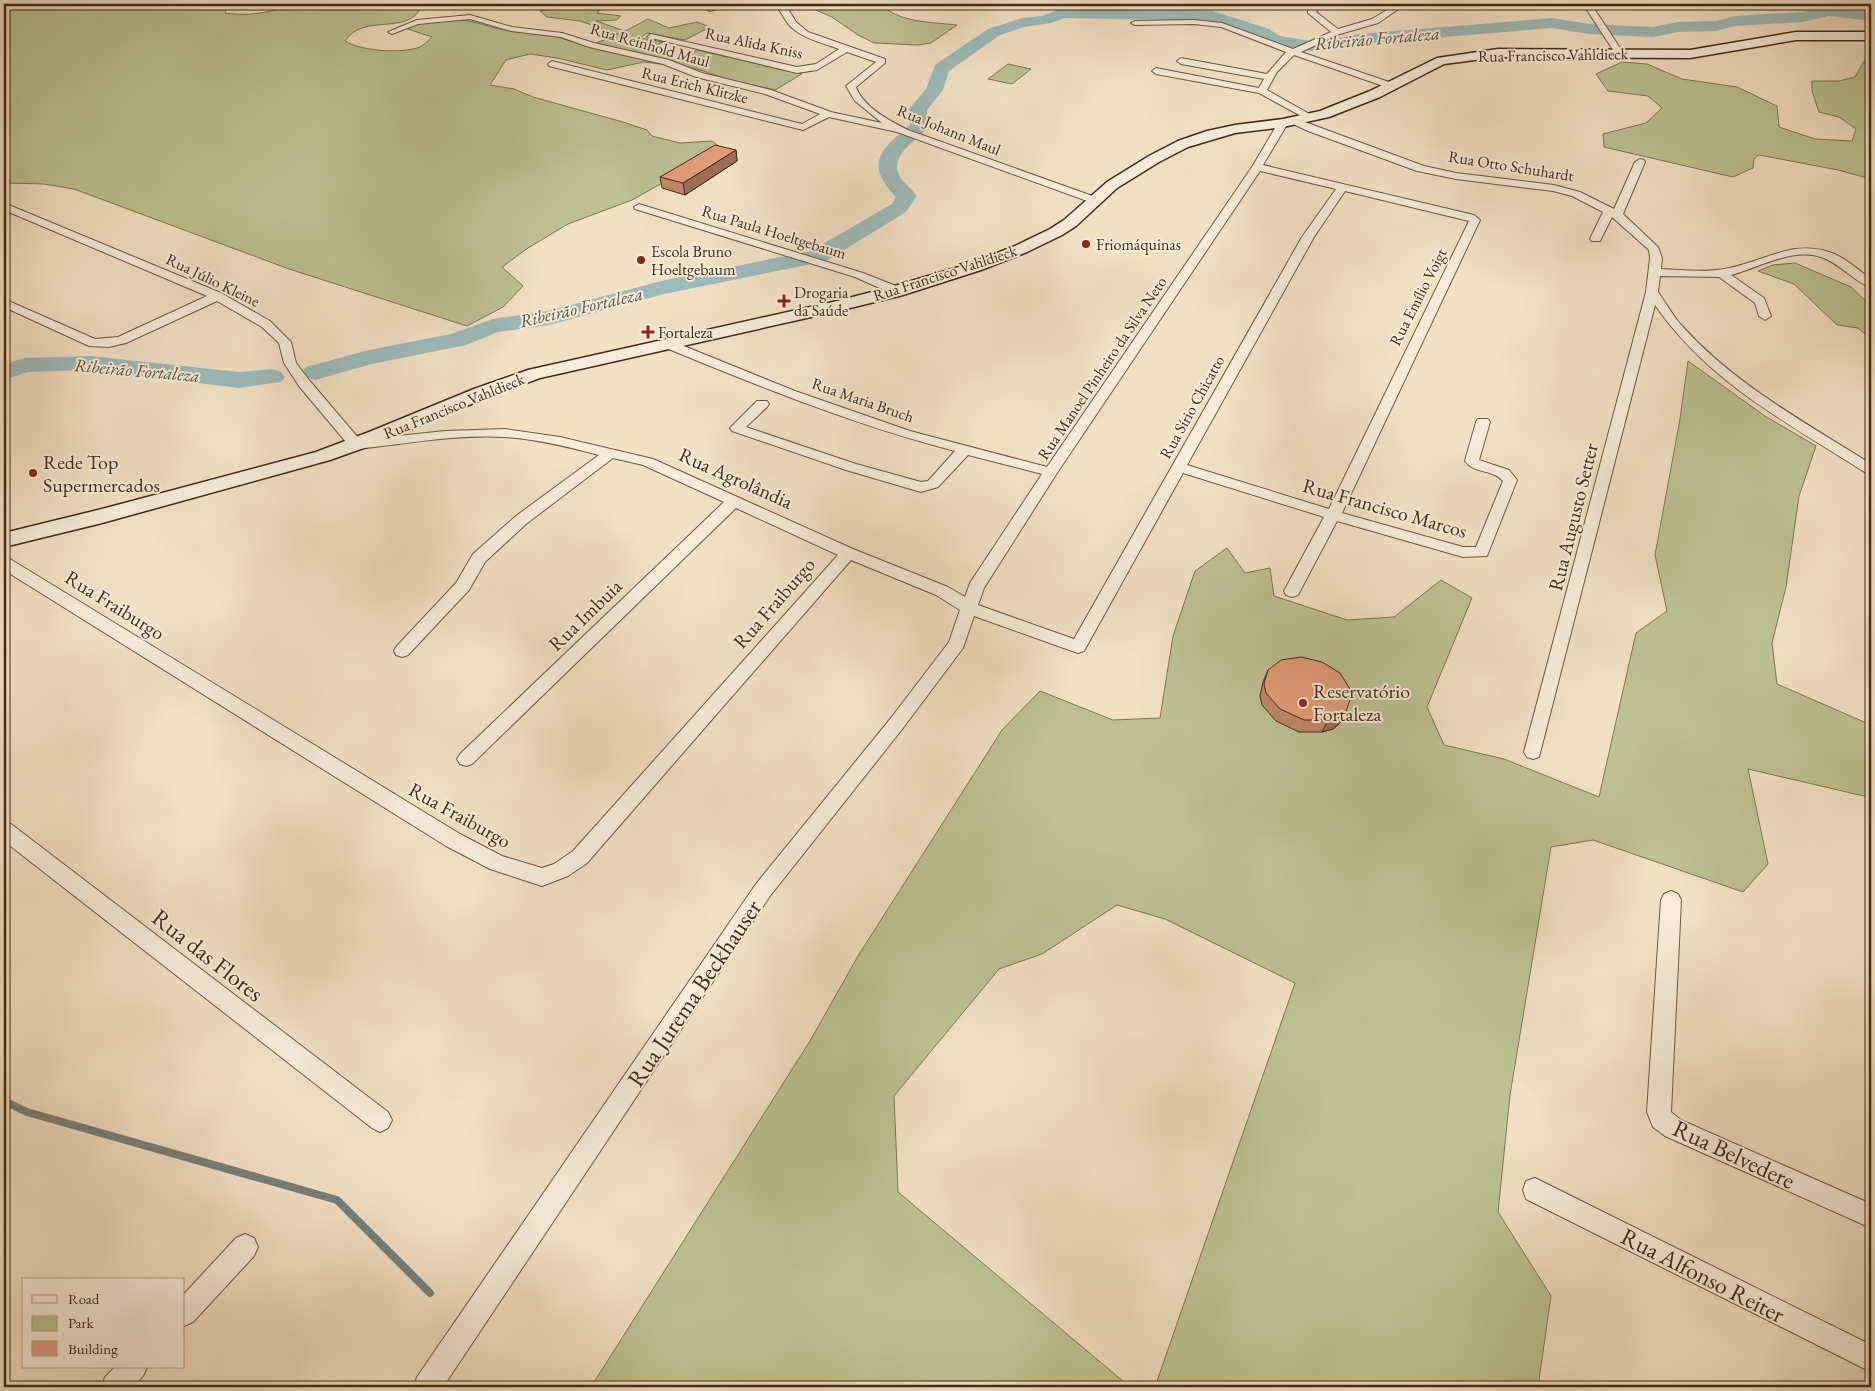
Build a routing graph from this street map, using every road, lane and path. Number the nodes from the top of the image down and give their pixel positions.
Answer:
1 (701, 4) edge
2 (778, 4) edge
3 (1317, 4) edge
4 (1402, 4) edge
5 (1588, 4) edge
6 (713, 9) dead end
7 (1135, 23) dead end
8 (392, 32) dead end
9 (1337, 32) junction
10 (1871, 36) edge
11 (651, 37) dead end
12 (846, 49) junction
13 (1296, 51) junction
14 (1620, 54) junction
15 (1182, 61) dead end
16 (552, 64) dead end
17 (654, 66) dead end
18 (1156, 71) dead end
19 (1270, 77) junction
20 (1392, 86) junction
21 (758, 90) junction
22 (1262, 91) junction
23 (828, 114) junction
24 (1310, 118) junction
25 (1289, 122) junction
26 (901, 130) junction
27 (1640, 162) dead end
28 (1257, 167) junction
29 (1342, 187) junction
30 (1094, 200) junction
31 (4, 206) edge
32 (639, 207) dead end
33 (1613, 213) junction
34 (1596, 239) dead end
35 (1655, 272) junction
36 (1721, 273) junction
37 (1871, 284) edge
38 (897, 291) junction
39 (1652, 292) junction
40 (217, 296) junction
41 (4, 303) edge
42 (1765, 316) dead end
43 (670, 345) junction
44 (762, 404) dead end
45 (1483, 422) dead end
46 (356, 445) junction
47 (965, 449) junction
48 (611, 453) junction
49 (1179, 467) junction
50 (1871, 470) edge
51 (1051, 472) junction
52 (733, 502) junction
53 (1332, 515) junction
54 (4, 540) edge
55 (848, 553) junction
56 (4, 563) edge
57 (1292, 591) dead end
58 (970, 608) junction
59 (1078, 647) joint
60 (402, 651) dead end
61 (1533, 752) dead end
62 (466, 759) dead end
63 (4, 830) edge
64 (1671, 900) dead end
65 (380, 1120) dead end
66 (1535, 1190) dead end
67 (1871, 1216) edge
68 (245, 1247) dead end
69 (185, 1313) edge
70 (1871, 1359) edge
71 (133, 1368) edge
72 (115, 1387) edge
73 (427, 1387) edge

1 - 6 street
2 - 12 street
3 - 9 street
4 - 9 street
5 - 14 street
7 - 13 street
8 - 21 street, Rua Reinhold Maul
9 - 13 street
10 - 14 main road, Rua Francisco Vahldieck
11 - 12 street, Rua Alida Kniss
12 - 26 street, Rua Johann Maul
13 - 19 street
13 - 20 street
14 - 20 main road, Rua Francisco Vahldieck
15 - 19 street
16 - 23 street, Rua Erich Klitzke
17 - 21 street
18 - 22 street
19 - 22 street
20 - 24 main road, Rua Francisco Vahldieck
21 - 23 street, Rua Reinhold Maul
22 - 24 street
23 - 26 street, Rua Reinhold Maul
24 - 25 main road, Rua Francisco Vahldieck
25 - 28 street, Rua Manoel Pinheiro da Silva Neto
25 - 30 main road, Rua Francisco Vahldieck
25 - 33 street, Rua Otto Schuhardt
26 - 30 street, Rua Johann Maul
27 - 33 street
28 - 29 street, Rua Emílio Voigt
28 - 51 street, Rua Manoel Pinheiro da Silva Neto
29 - 49 street, Rua Sírio Chicatto
29 - 53 street, Rua Emílio Voigt
30 - 38 main road, Rua Francisco Vahldieck
31 - 40 street, Rua Júlio Kleine
32 - 38 street, Rua Paula Hoeltgebaum
33 - 34 street
33 - 35 street, Rua Otto Schuhardt
35 - 36 street
35 - 39 street, Rua Otto Schuhardt
36 - 37 street
36 - 42 street
38 - 43 main road, Rua Francisco Vahldieck
39 - 50 street
39 - 61 street, Rua Augusto Setter
40 - 41 street
40 - 46 street, Rua Júlio Kleine
43 - 46 main road, Rua Francisco Vahldieck
43 - 47 street, Rua Maria Bruch
44 - 47 street
45 - 53 street, Rua Francisco Marcos
46 - 48 street, Rua Agrolândia
46 - 54 main road, Rua Francisco Vahldieck
47 - 51 street, Rua Maria Bruch
48 - 52 street, Rua Agrolândia
48 - 60 street
49 - 53 street, Rua Francisco Marcos
49 - 59 street, Rua Sírio Chicatto
51 - 58 street, Rua Manoel Pinheiro da Silva Neto
52 - 55 street, Rua Agrolândia
52 - 62 street, Rua Imbuia
53 - 57 street, Rua Emílio Voigt
55 - 56 street, Rua Fraiburgo
55 - 58 street, Rua Agrolândia
58 - 59 street, Rua Agrolândia
58 - 73 street, Rua Jurema Beckhauser
63 - 65 street, Rua das Flores
64 - 67 street, Rua Belvedere
66 - 70 street, Rua Alfonso Reiter
68 - 69 street
71 - 72 street

